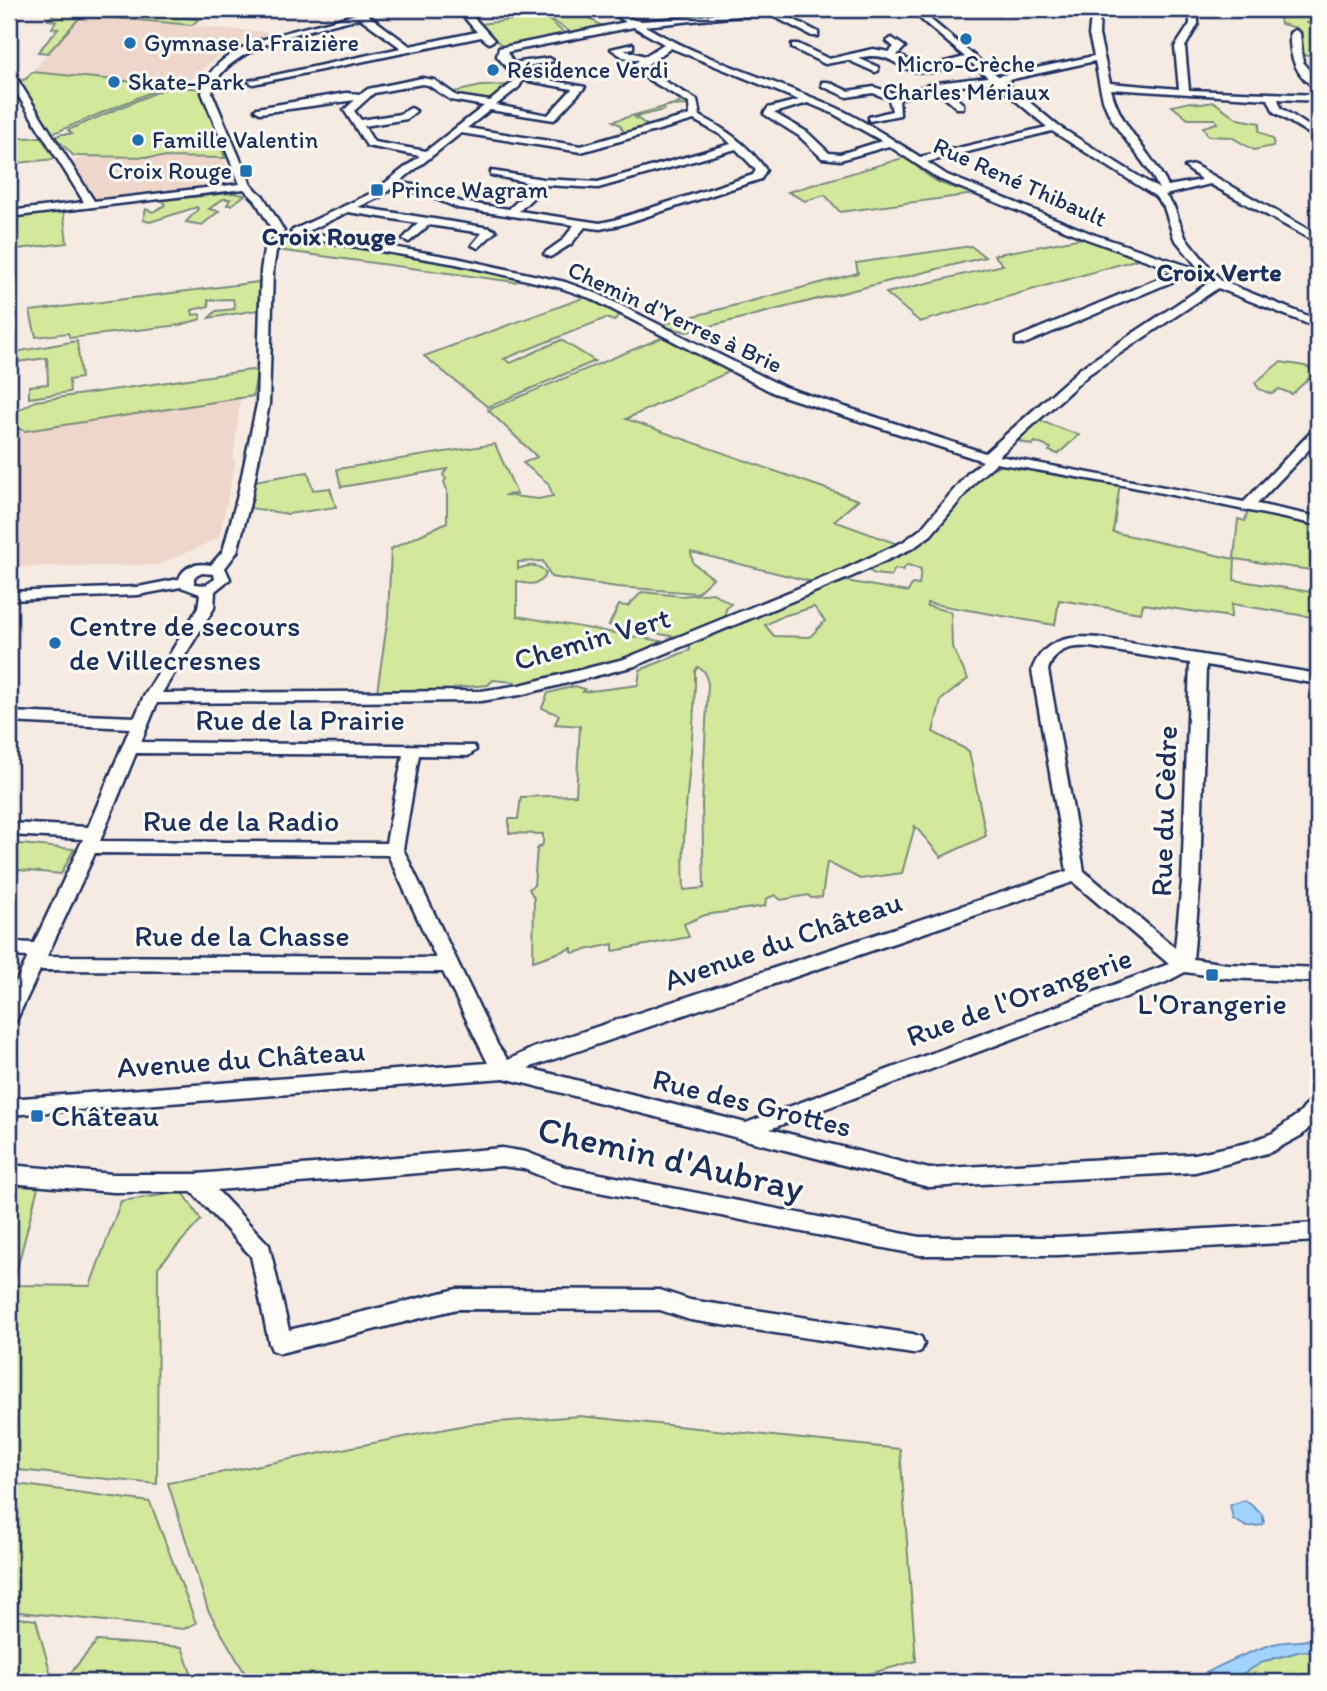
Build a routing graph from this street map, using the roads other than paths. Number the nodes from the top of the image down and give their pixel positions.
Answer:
1 (374, 9) edge
2 (461, 9) edge
3 (610, 9) edge
4 (781, 9) edge
5 (913, 9) edge
6 (1096, 9) edge
7 (1194, 9) edge
8 (770, 11) junction
9 (362, 15) junction
10 (633, 23) junction
11 (483, 33) junction
12 (1295, 33) dead end
13 (815, 34) dead end
14 (892, 41) dead end
15 (670, 44) junction
16 (629, 46) dead end
17 (795, 46) dead end
18 (408, 49) junction
19 (502, 50) junction
20 (891, 55) junction
21 (848, 57) junction
22 (1100, 57) junction
23 (646, 59) junction
24 (970, 59) junction
25 (549, 61) dead end
26 (512, 66) junction
27 (874, 69) dead end
28 (9, 74) edge
29 (520, 77) junction
30 (995, 79) junction
31 (253, 81) dead end
32 (825, 84) dead end
33 (937, 86) junction
34 (1106, 86) junction
35 (1318, 86) edge
36 (1184, 92) junction
37 (1270, 95) junction
38 (361, 97) junction
39 (894, 97) junction
40 (1318, 98) edge
41 (809, 100) junction
42 (490, 105) junction
43 (960, 106) dead end
44 (260, 110) dead end
45 (411, 111) dead end
46 (695, 117) junction
47 (873, 119) dead end
48 (357, 124) junction
49 (1054, 128) junction
50 (459, 130) junction
51 (1318, 136) edge
52 (891, 142) junction
53 (737, 146) junction
54 (428, 155) junction
55 (918, 161) junction
56 (1190, 167) dead end
57 (495, 173) dead end
58 (1211, 181) junction
59 (543, 182) junction
60 (390, 184) junction
61 (246, 186) junction
62 (1162, 192) junction
63 (91, 204) junction
64 (347, 209) junction
65 (9, 214) edge
66 (511, 214) junction
67 (382, 215) junction
68 (426, 222) junction
69 (582, 223) junction
70 (369, 228) dead end
71 (296, 235) junction
72 (278, 236) junction
73 (409, 239) dead end
74 (1318, 239) edge
75 (478, 245) dead end
76 (550, 254) dead end
77 (1187, 271) junction
78 (1213, 279) junction
79 (1318, 324) edge
80 (1020, 341) dead end
81 (1318, 433) edge
82 (990, 459) junction
83 (1247, 507) junction
84 (1318, 521) edge
85 (216, 569) junction
86 (185, 582) junction
87 (208, 589) junction
88 (9, 596) edge
89 (1198, 659) junction
90 (1318, 679) edge
91 (151, 698) junction
92 (9, 717) edge
93 (141, 723) junction
94 (132, 747) junction
95 (412, 749) junction
96 (468, 750) dead end
97 (9, 829) edge
98 (92, 840) junction
99 (394, 849) junction
100 (1076, 874) junction
101 (9, 949) edge
102 (38, 957) junction
103 (449, 965) junction
104 (1183, 965) junction
105 (1318, 975) edge
106 (9, 1016) edge
107 (503, 1070) junction
108 (1318, 1104) edge
109 (9, 1107) edge
110 (748, 1132) junction
111 (9, 1174) edge
112 (197, 1183) junction
113 (1318, 1232) edge
114 (914, 1344) dead end

1 - 9 street
2 - 11 street
3 - 10 street, Rue René Thibault
4 - 8 street
5 - 24 street
6 - 22 street
7 - 36 street
8 - 10 street
8 - 13 street
9 - 18 street
9 - 61 street
10 - 15 street, Rue René Thibault
10 - 19 street
11 - 18 street
11 - 19 street
12 - 35 street
14 - 20 street
15 - 23 street
15 - 41 street, Rue René Thibault
16 - 23 street
17 - 21 street
18 - 31 street
19 - 26 street
20 - 21 street
20 - 24 street
21 - 27 street
22 - 30 street
22 - 34 street
23 - 46 street
24 - 30 street
25 - 26 street
26 - 29 street
28 - 63 street
29 - 42 street
29 - 42 street
30 - 33 street
30 - 49 street
32 - 39 street
33 - 39 street
33 - 43 street
34 - 36 street
34 - 62 street
36 - 37 street
37 - 40 street
37 - 51 street
38 - 42 street
38 - 44 street
38 - 48 street
39 - 47 street
41 - 52 street, Rue René Thibault
41 - 52 street
42 - 50 street
45 - 48 street
46 - 50 street
46 - 53 street
48 - 54 street
49 - 55 street
49 - 62 street
50 - 54 street
52 - 55 street, Rue René Thibault
53 - 59 street
53 - 69 street
54 - 60 street
55 - 77 street, Rue René Thibault
56 - 58 street
57 - 59 street
58 - 62 street
58 - 74 street
59 - 66 street
60 - 64 street
60 - 66 street
61 - 63 street
61 - 72 street
62 - 78 street
63 - 65 street
64 - 67 street
64 - 71 street
66 - 69 street
67 - 68 street
67 - 70 street
68 - 73 street
68 - 75 street
69 - 76 street
71 - 72 street
71 - 82 street, Chemin d'Yerres à Brie
72 - 85 street
77 - 78 street, Rue René Thibault
77 - 80 street
78 - 79 street, Rue René Thibault
78 - 82 street, Chemin Vert
81 - 83 street
82 - 83 street, Chemin d'Yerres à Brie
82 - 91 street, Chemin Vert
83 - 84 street, Chemin d'Yerres à Brie
85 - 86 street
85 - 87 street
86 - 87 street
86 - 88 street
87 - 91 street
89 - 90 street
89 - 100 street
89 - 104 street, Rue du Cèdre
91 - 93 street
92 - 93 street
93 - 94 street
94 - 95 street, Rue de la Prairie
94 - 98 street
95 - 96 street, Rue de la Prairie
95 - 99 street
97 - 98 street, Rue de la Radio
98 - 99 street, Rue de la Radio
98 - 102 street
99 - 103 street
100 - 104 street
100 - 107 street, Avenue du Château
101 - 102 street, Rue de la Chasse
102 - 103 street, Rue de la Chasse
102 - 106 street
103 - 107 street
104 - 105 street
104 - 110 street, Rue de l'Orangerie
107 - 109 street, Avenue du Château
107 - 110 street, Rue des Grottes
108 - 110 street, Rue des Grottes
111 - 112 street, Chemin d'Aubray
112 - 113 street, Chemin d'Aubray
112 - 114 street

